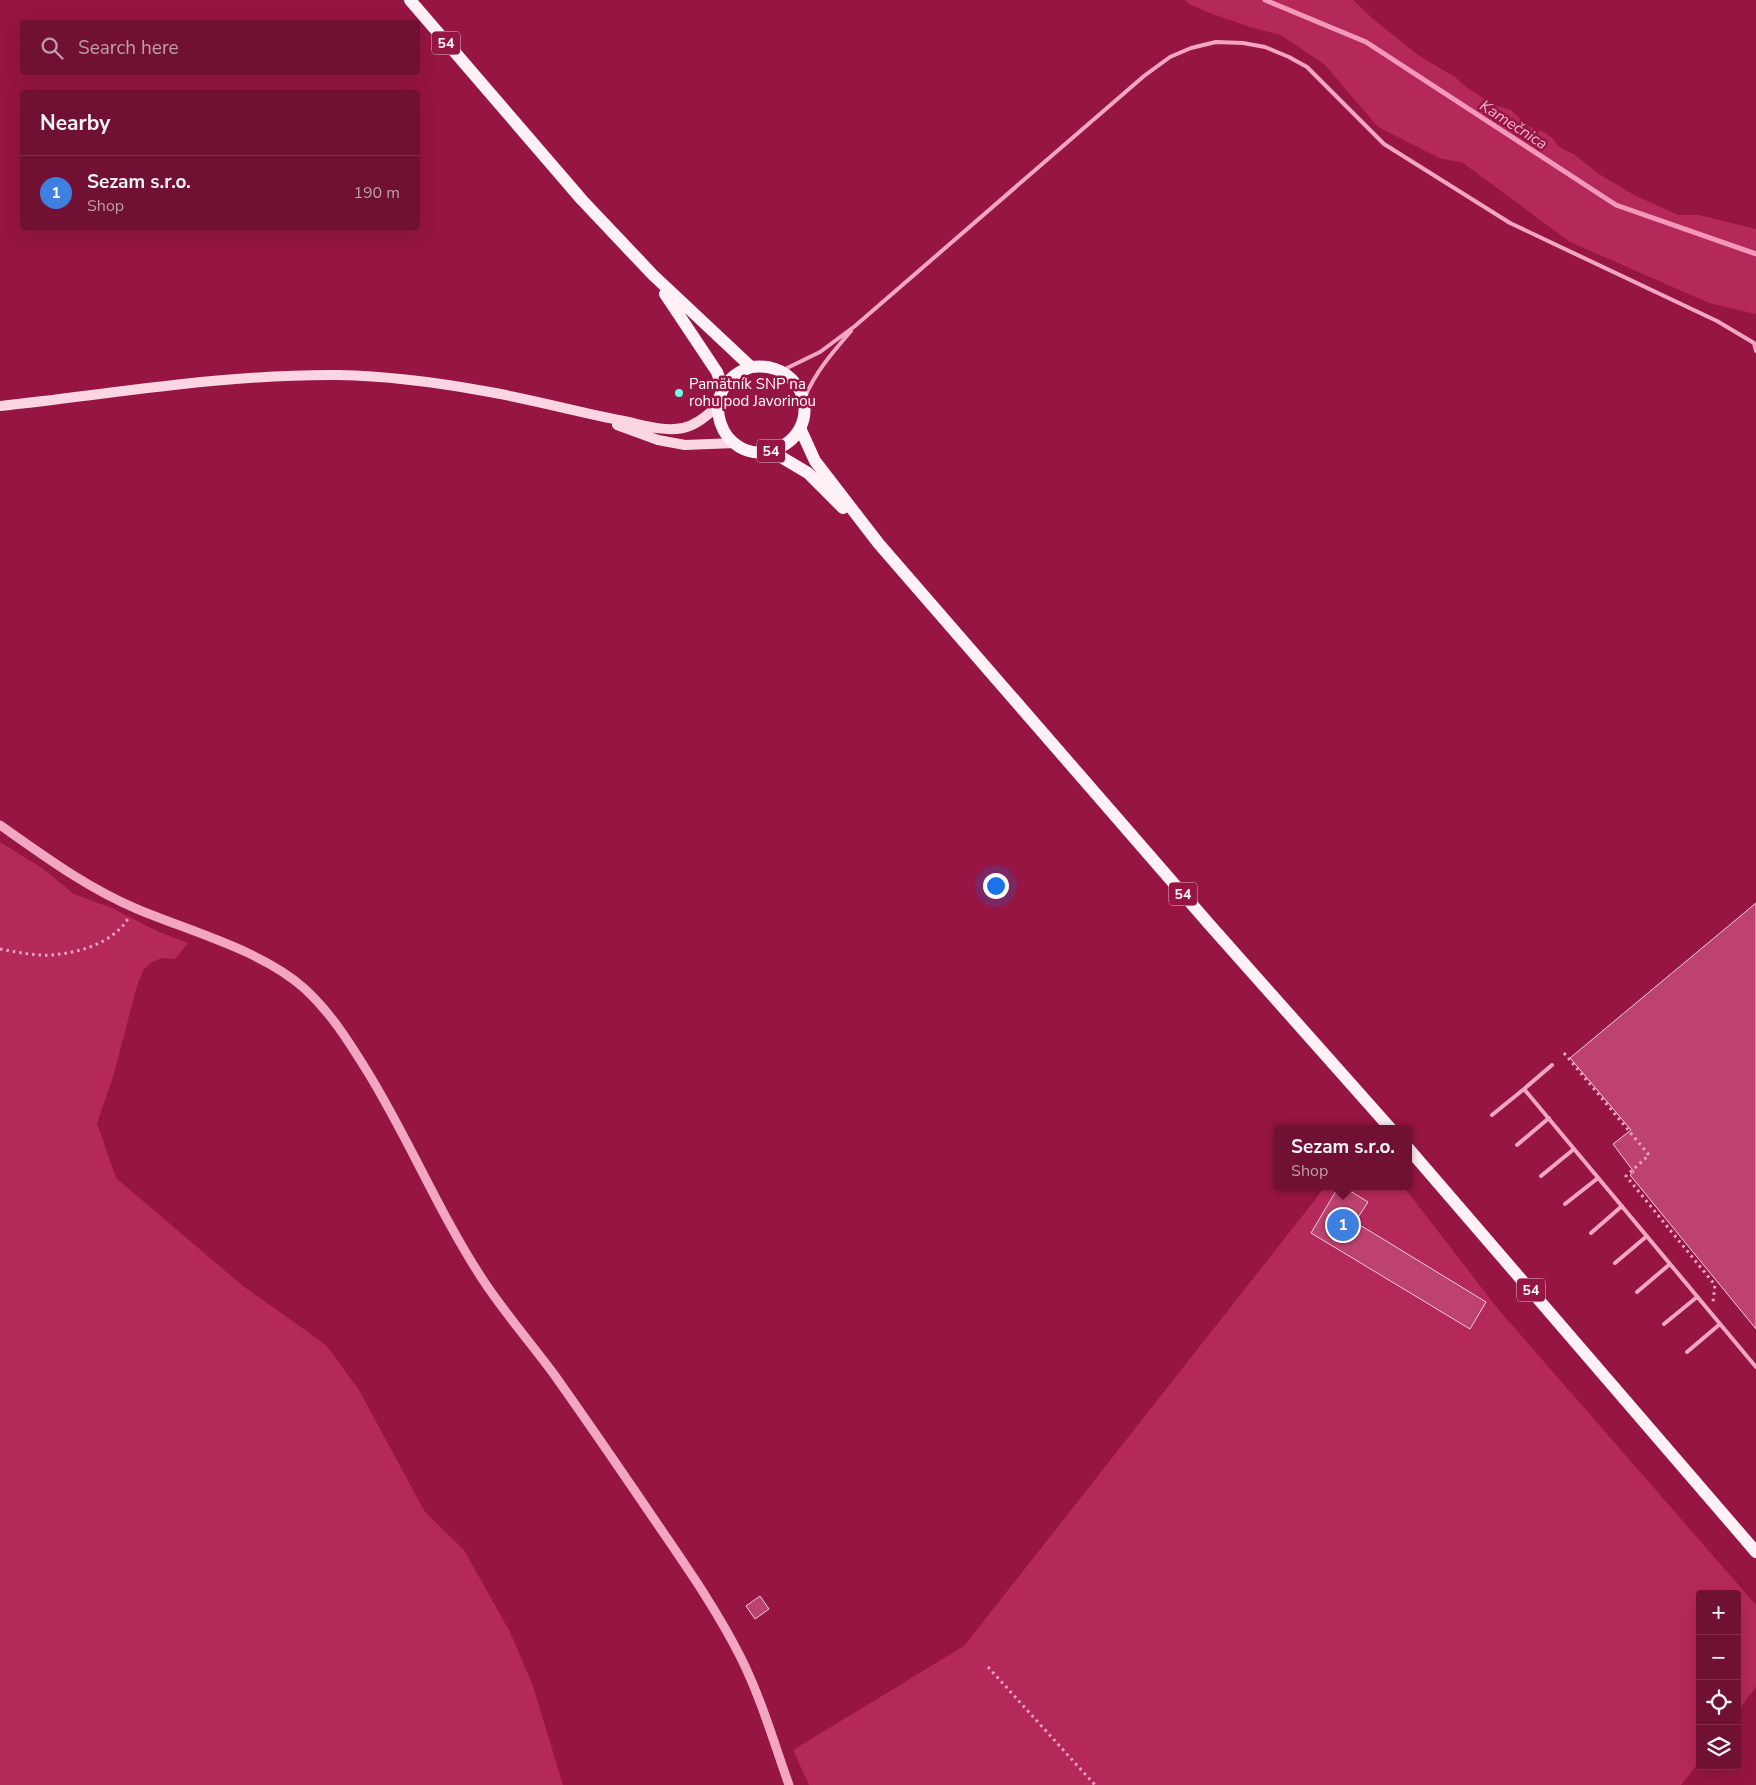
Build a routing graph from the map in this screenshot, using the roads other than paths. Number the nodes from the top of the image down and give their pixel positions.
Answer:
1 (410, 0) edge
2 (653, 275) junction
3 (856, 326) junction
4 (1756, 351) edge
5 (751, 367) junction
6 (781, 371) junction
7 (723, 388) junction
8 (804, 400) junction
9 (0, 406) edge
10 (718, 406) junction
11 (581, 412) junction
12 (800, 428) junction
13 (735, 443) junction
14 (771, 451) junction
15 (879, 544) junction
16 (0, 825) edge
17 (1552, 1065) dead end
18 (1524, 1089) junction
19 (1492, 1115) dead end
20 (1549, 1118) junction
21 (1387, 1125) edge
22 (1517, 1145) dead end
23 (1574, 1149) junction
24 (1412, 1153) edge
25 (1541, 1176) dead end
26 (1598, 1178) junction
27 (1565, 1204) dead end
28 (1622, 1206) junction
29 (1590, 1233) dead end
30 (1647, 1236) junction
31 (1615, 1263) dead end
32 (1670, 1264) junction
33 (1636, 1292) dead end
34 (1697, 1297) junction
35 (1664, 1324) dead end
36 (1720, 1324) junction
37 (1687, 1352) dead end
38 (1756, 1367) edge
39 (1756, 1552) edge
40 (789, 1785) edge

1 - 2 main road, 54
2 - 5 main road, 54
2 - 7 main road, 54
3 - 4 lane
3 - 6 lane
3 - 8 lane
5 - 6 main road
5 - 7 main road
6 - 8 main road
7 - 10 main road
8 - 12 main road, 54
9 - 11 main road
10 - 11 main road
10 - 13 main road
11 - 13 main road
12 - 14 main road, 54
12 - 15 main road, 54
13 - 14 main road, 54
14 - 15 main road, 54
15 - 21 main road, 54
16 - 40 street
17 - 18 lane
18 - 19 lane
18 - 20 lane
20 - 22 lane
20 - 23 lane
23 - 25 lane
23 - 26 lane
24 - 39 main road, 54
26 - 27 lane
26 - 28 lane
28 - 29 lane
28 - 30 lane
30 - 31 lane
30 - 32 lane
32 - 33 lane
32 - 34 lane
34 - 35 lane
34 - 36 lane
36 - 37 lane
36 - 38 lane

